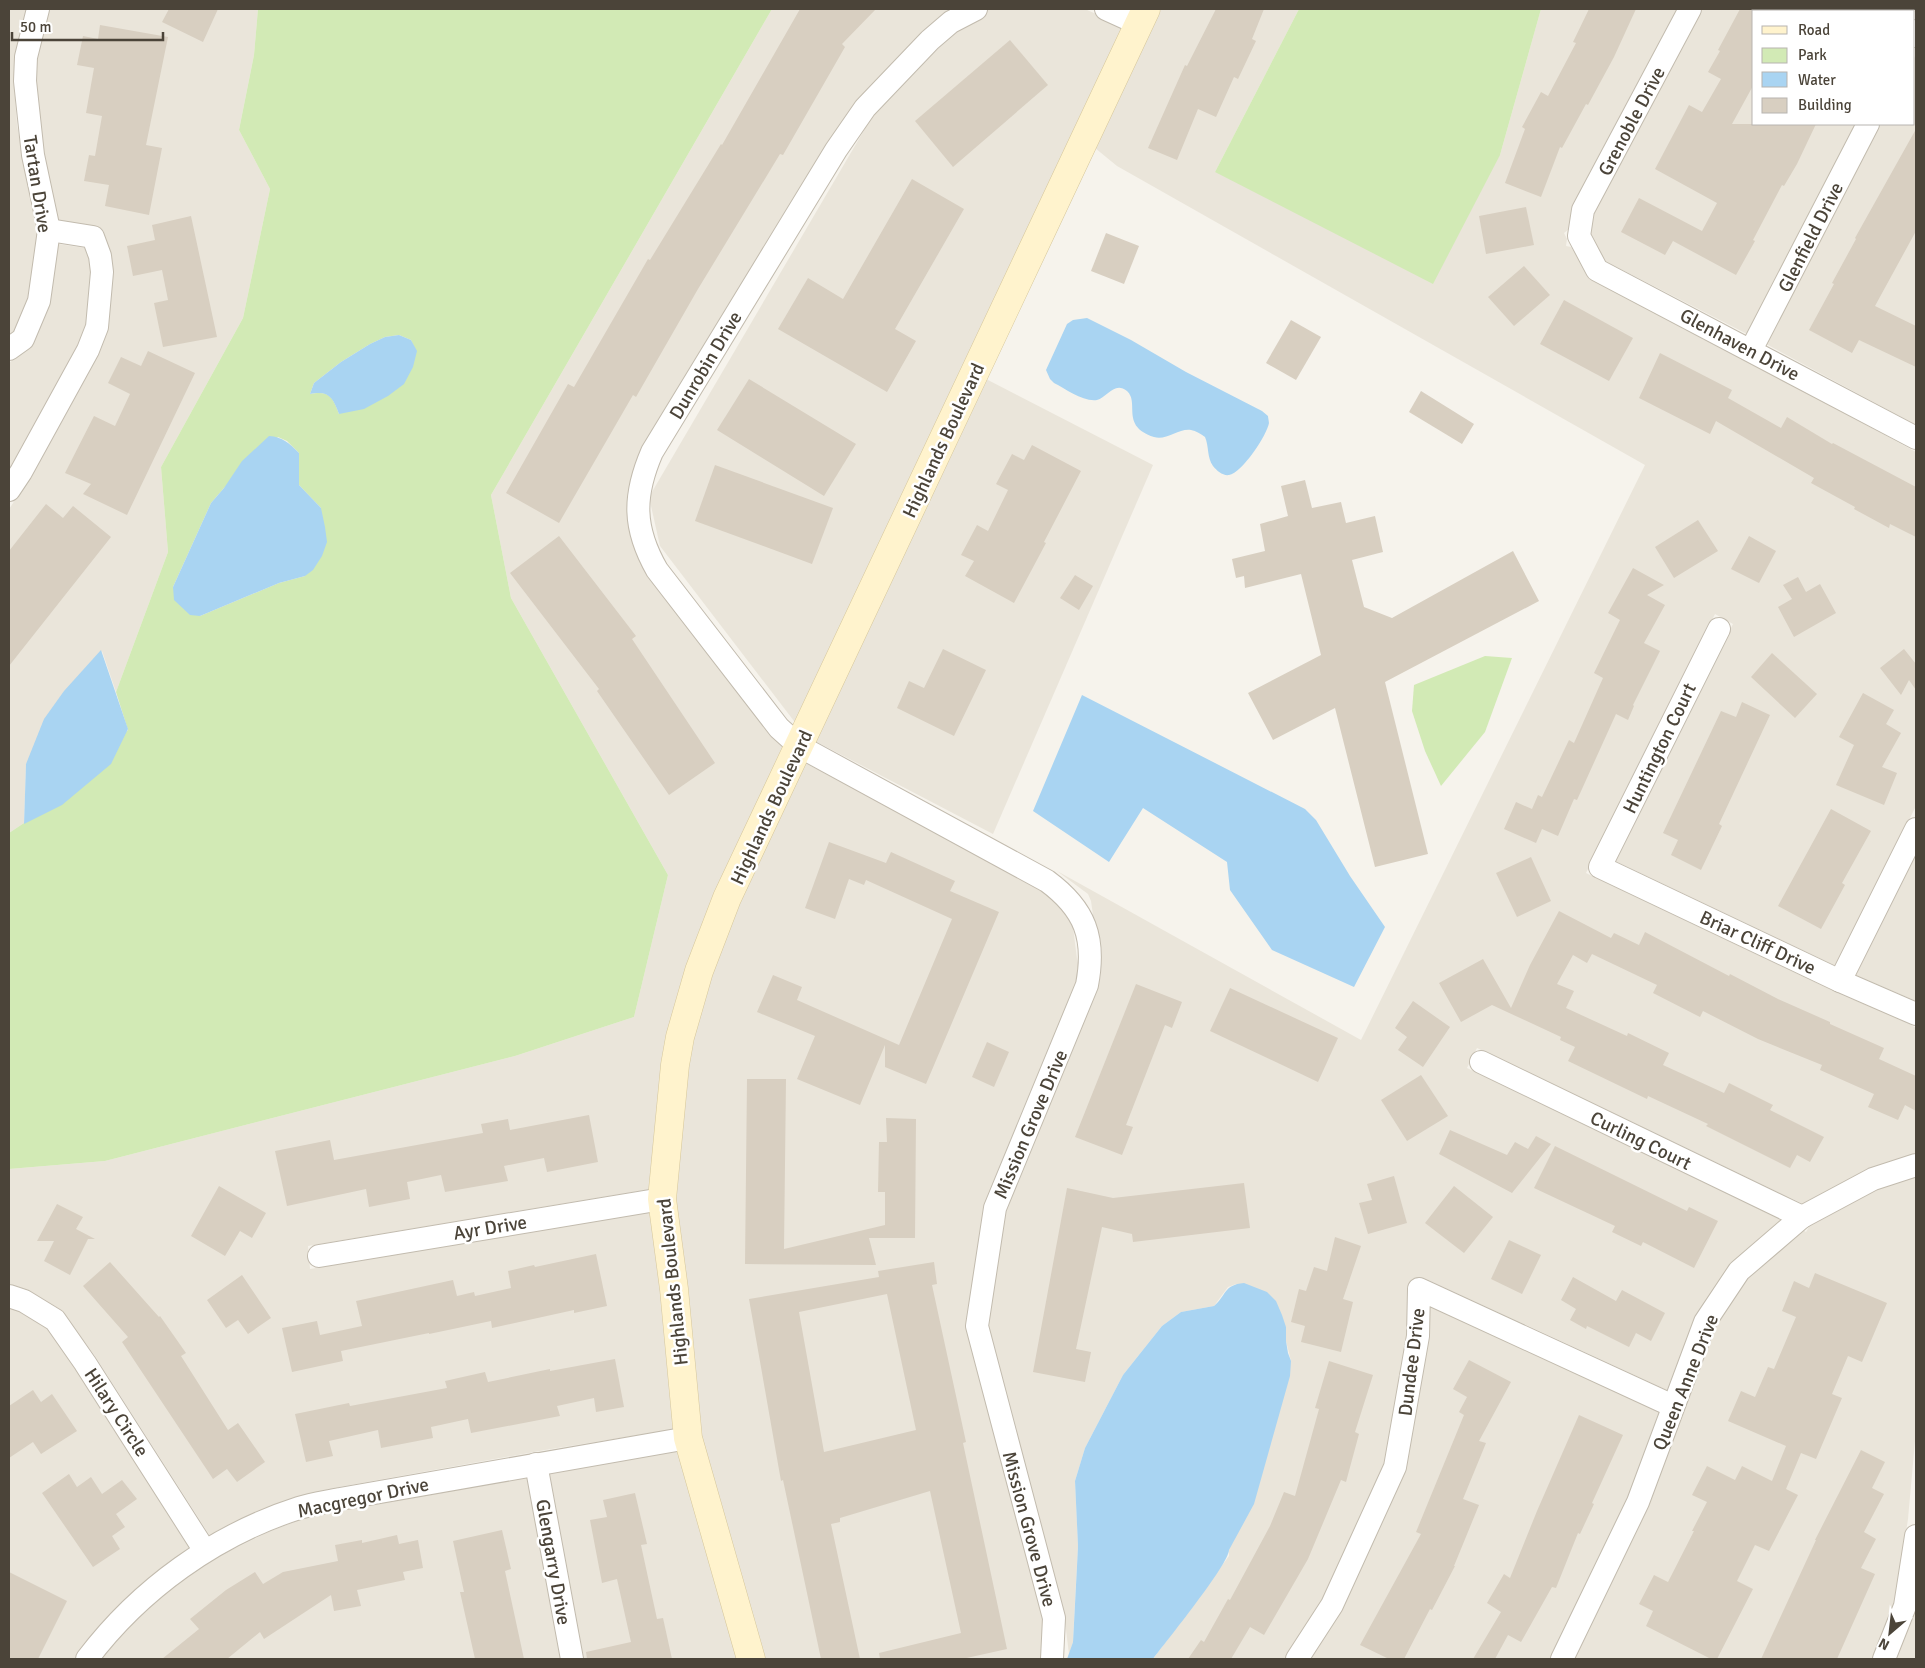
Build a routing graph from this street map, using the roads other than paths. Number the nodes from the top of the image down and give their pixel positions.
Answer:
1 (38, 9) edge
2 (976, 9) edge
3 (1106, 9) edge
4 (1690, 9) edge
5 (1143, 16) edge
6 (1867, 125) edge
7 (49, 230) junction
8 (1578, 236) joint
9 (9, 349) edge
10 (1751, 350) junction
11 (1916, 438) edge
12 (9, 490) edge
13 (1719, 629) dead end
14 (799, 746) junction
15 (1916, 829) edge
16 (1600, 867) joint
17 (1840, 981) junction
18 (1916, 1014) edge
19 (1481, 1062) dead end
20 (1916, 1165) edge
21 (662, 1199) junction
22 (1802, 1217) junction
23 (319, 1256) dead end
24 (9, 1296) edge
25 (1673, 1406) junction
26 (688, 1438) junction
27 (536, 1464) junction
28 (1916, 1536) edge
29 (206, 1550) junction
30 (87, 1659) edge
31 (572, 1659) edge
32 (752, 1659) edge
33 (1052, 1659) edge
34 (1297, 1659) edge
35 (1562, 1659) edge
36 (1884, 1659) edge

1 - 7 street, Tartan Drive
2 - 14 street, Dunrobin Drive
3 - 5 street
4 - 8 street, Grenoble Drive
5 - 14 street, Highlands Boulevard
6 - 10 street, Glenfield Drive
7 - 9 street, Tartan Drive
7 - 12 street
8 - 10 street, Glenhaven Drive
10 - 11 street, Glenhaven Drive
13 - 16 street, Huntington Court
14 - 21 street, Highlands Boulevard
14 - 33 street, Mission Grove Drive
15 - 17 street
16 - 17 street, Briar Cliff Drive
17 - 18 street, Briar Cliff Drive
19 - 22 street, Curling Court
20 - 22 street, Queen Anne Drive
21 - 23 street, Ayr Drive
21 - 26 street, Highlands Boulevard
22 - 25 street, Queen Anne Drive
24 - 29 street, Hilary Circle
25 - 34 street, Dundee Drive
25 - 35 street, Queen Anne Drive
26 - 27 street, Macgregor Drive
26 - 32 street, Highlands Boulevard
27 - 29 street, Macgregor Drive
27 - 31 street, Glengarry Drive
28 - 36 street
29 - 30 street, Macgregor Drive

